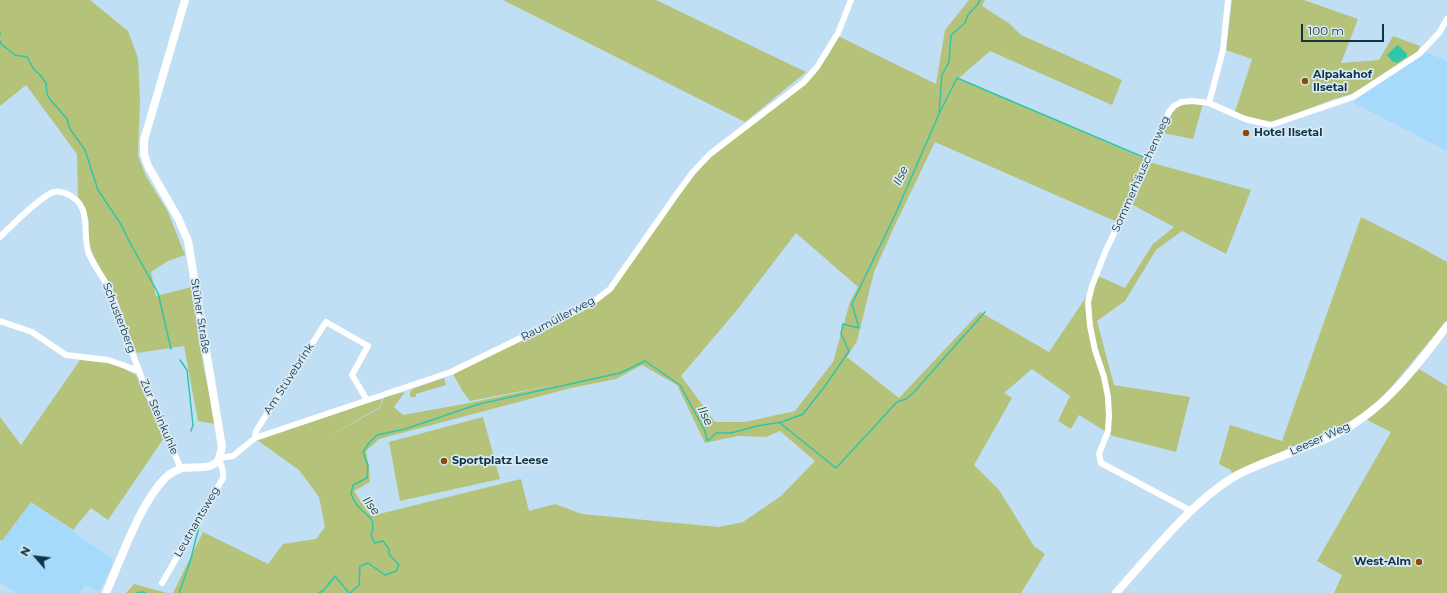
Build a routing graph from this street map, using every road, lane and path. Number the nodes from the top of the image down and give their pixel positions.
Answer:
1 (185, 0) edge
2 (851, 0) edge
3 (1228, 0) edge
4 (1447, 19) edge
5 (1209, 103) junction
6 (0, 237) edge
7 (0, 321) edge
8 (1447, 326) edge
9 (138, 370) junction
10 (366, 400) junction
11 (255, 438) junction
12 (219, 458) junction
13 (181, 468) junction
14 (1191, 511) junction
15 (162, 583) dead end
16 (106, 593) edge
17 (1116, 593) edge

1 - 12 main road, Stüher Straße
2 - 10 street, Raumüllerweg
3 - 5 street
4 - 5 street, Sommerhäuschenweg
5 - 14 street, Sommerhäuschenweg
6 - 9 street, Schusterberg
7 - 9 street, Zur Steinkuhle
8 - 14 main road, Leeser Weg
9 - 13 street, Zur Steinkuhle
10 - 11 street, Raumüllerweg
10 - 11 street, Am Stüvebrink
11 - 12 street, Raumüllerweg
12 - 13 main road
12 - 15 street, Leutnantsweg
13 - 16 main road
14 - 17 main road, Leeser Weg

